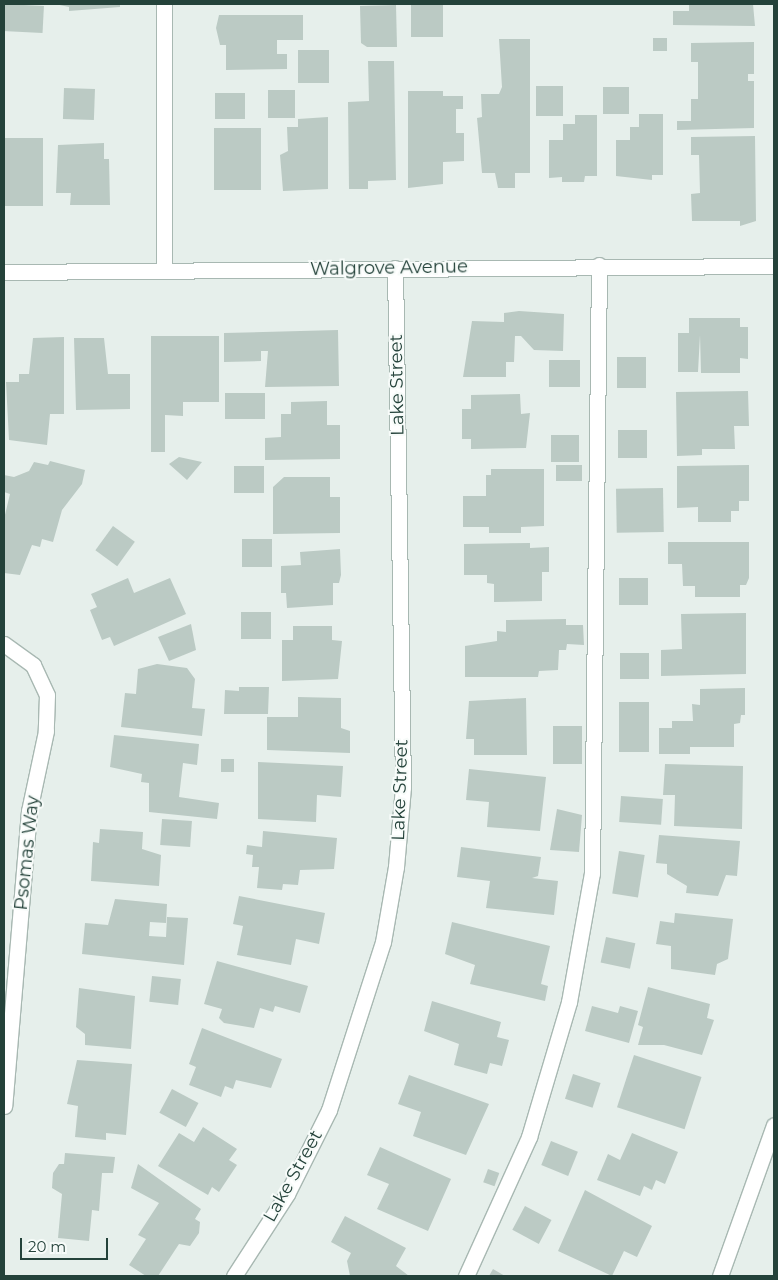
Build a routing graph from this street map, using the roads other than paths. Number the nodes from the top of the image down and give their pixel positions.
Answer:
1 (164, 4) edge
2 (599, 265) junction
3 (774, 266) edge
4 (396, 268) junction
5 (164, 269) junction
6 (4, 272) edge
7 (4, 644) edge
8 (4, 1106) edge
9 (774, 1126) edge
10 (234, 1276) edge
11 (466, 1276) edge
12 (720, 1276) edge

1 - 5 street
2 - 3 street, Walgrove Avenue
2 - 4 street, Walgrove Avenue
2 - 11 street
4 - 5 street, Walgrove Avenue
4 - 10 street, Lake Street
5 - 6 street, Walgrove Avenue
7 - 8 street, Psomas Way
9 - 12 street

